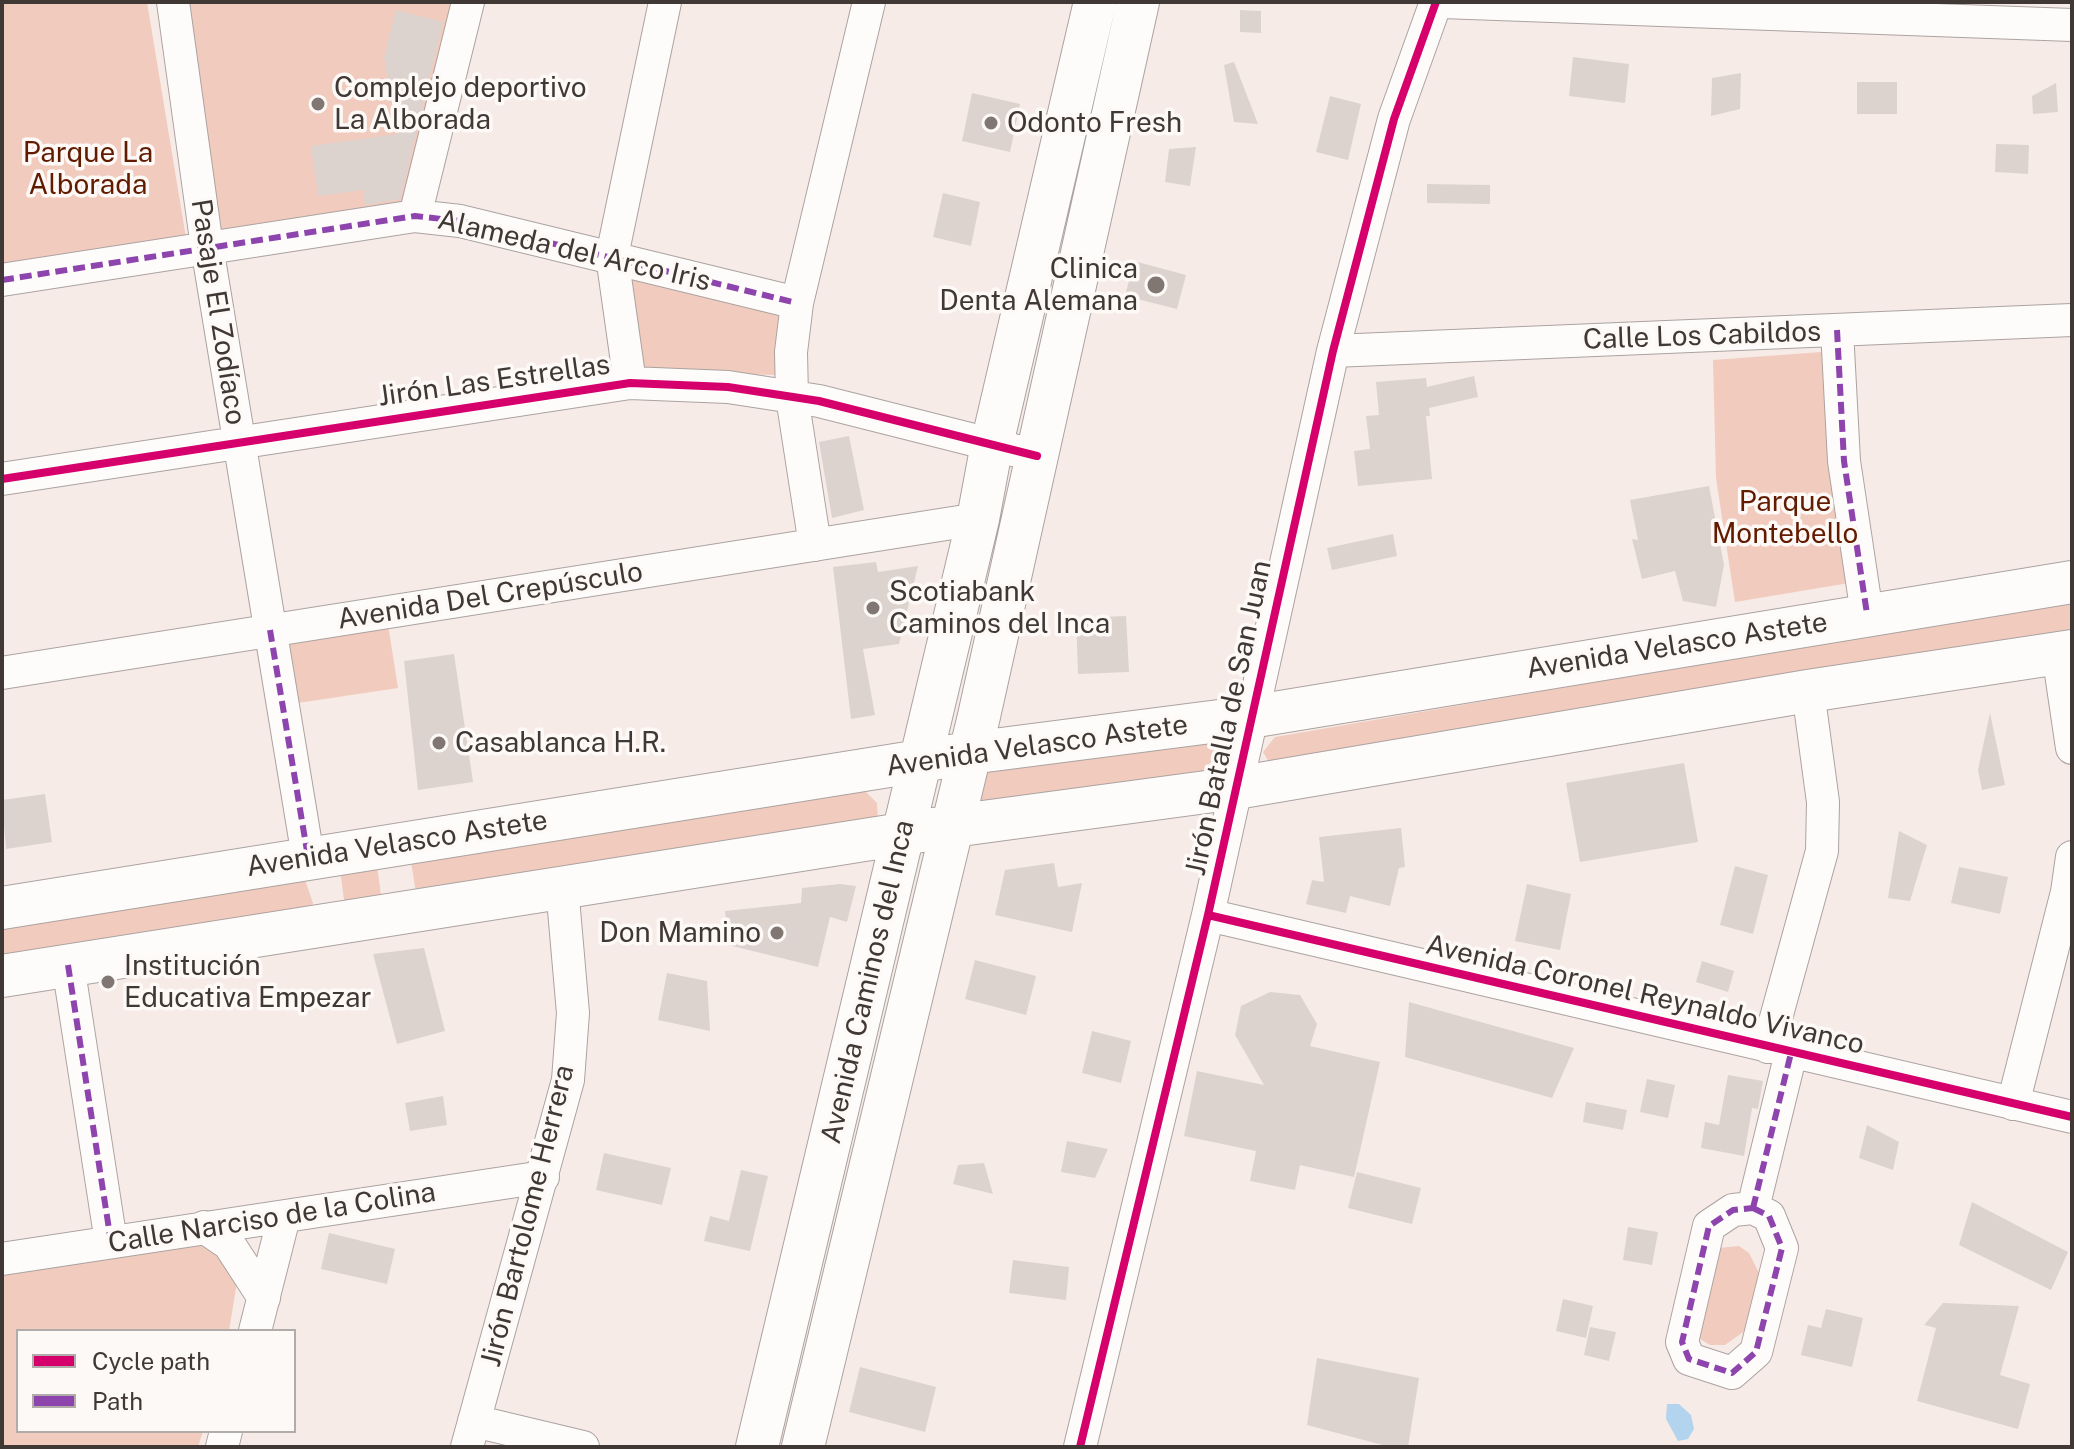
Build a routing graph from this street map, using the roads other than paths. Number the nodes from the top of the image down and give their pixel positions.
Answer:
1 (173, 2) edge
2 (468, 2) edge
3 (665, 2) edge
4 (869, 2) edge
5 (1095, 2) edge
6 (1138, 2) edge
7 (1436, 2) edge
8 (1442, 2) edge
9 (1689, 7) edge
10 (2072, 25) edge
11 (415, 216) junction
12 (207, 247) junction
13 (612, 256) junction
14 (2, 280) edge
15 (797, 303) junction
16 (2072, 320) edge
17 (1837, 330) junction
18 (1333, 351) junction
19 (630, 383) junction
20 (792, 397) junction
21 (238, 440) junction
22 (992, 444) junction
23 (1037, 456) junction
24 (2, 479) edge
25 (978, 519) junction
26 (815, 545) junction
27 (2072, 582) edge
28 (1867, 614) junction
29 (270, 630) junction
30 (2065, 652) edge
31 (2, 673) edge
32 (1808, 691) junction
33 (1250, 717) junction
34 (2072, 748) edge
35 (970, 753) junction
36 (921, 761) junction
37 (1236, 788) junction
38 (953, 826) junction
39 (903, 835) junction
40 (395, 843) junction
41 (319, 856) junction
42 (2072, 857) edge
43 (562, 887) junction
44 (2070, 892) edge
45 (2, 908) edge
46 (405, 911) junction
47 (1208, 915) junction
48 (340, 921) junction
49 (68, 965) junction
50 (2, 976) edge
51 (1780, 1050) junction
52 (2013, 1104) junction
53 (2072, 1117) edge
54 (543, 1177) junction
55 (1753, 1208) junction
56 (284, 1217) junction
57 (204, 1227) junction
58 (111, 1242) junction
59 (2, 1259) edge
60 (264, 1298) junction
61 (256, 1329) edge
62 (471, 1434) edge
63 (583, 1447) edge
64 (757, 1447) edge
65 (803, 1447) edge
66 (1080, 1447) edge

1 - 12 street, Pasaje El Zodíaco
2 - 11 street
3 - 13 street
4 - 15 street
5 - 22 main road, Avenida Caminos del Inca
6 - 23 main road, Avenida Caminos del Inca
7 - 18 street, Jirón Batalla de San Juan
8 - 9 street
9 - 10 street
11 - 12 street, Alameda del Arco Iris
11 - 13 street, Alameda del Arco Iris
12 - 14 street, Alameda del Arco Iris
12 - 21 street, Pasaje El Zodíaco
13 - 15 street, Alameda del Arco Iris
13 - 19 street
15 - 20 street
16 - 17 street, Calle Los Cabildos
17 - 18 street, Calle Los Cabildos
17 - 28 street
18 - 33 street, Jirón Batalla de San Juan
19 - 20 street, Jirón Las Estrellas
19 - 21 street, Jirón Las Estrellas
20 - 22 street, Jirón Las Estrellas
20 - 26 street
21 - 24 street, Jirón Las Estrellas
21 - 29 street, Pasaje El Zodíaco
22 - 23 street, Jirón Las Estrellas
22 - 25 main road, Avenida Caminos del Inca
23 - 35 main road, Avenida Caminos del Inca
25 - 26 street, Avenida Del Crepúsculo
25 - 36 main road, Avenida Caminos del Inca
26 - 29 street, Avenida Del Crepúsculo
27 - 28 main road, Avenida Velasco Astete
28 - 33 main road, Avenida Velasco Astete
29 - 31 street, Avenida Del Crepúsculo
29 - 41 street, Pasaje El Zodíaco
30 - 32 main road
30 - 34 street
32 - 37 main road
32 - 51 street
33 - 35 main road, Avenida Velasco Astete
33 - 37 street, Jirón Batalla de San Juan
35 - 36 main road, Avenida Velasco Astete
35 - 38 main road, Avenida Caminos del Inca
36 - 39 main road, Avenida Caminos del Inca
36 - 40 main road, Avenida Velasco Astete
37 - 38 main road
37 - 47 street, Jirón Batalla de San Juan
38 - 39 main road
38 - 65 main road, Avenida Caminos del Inca
39 - 43 main road
39 - 64 main road, Avenida Caminos del Inca
40 - 41 main road, Avenida Velasco Astete
40 - 46 main road
41 - 45 main road, Avenida Velasco Astete
41 - 48 main road
42 - 44 street
43 - 46 main road
43 - 54 street, Jirón Bartolome Herrera
44 - 52 street
46 - 48 main road
47 - 51 street, Avenida Coronel Reynaldo Vivanco
47 - 66 street, Jirón Batalla de San Juan
48 - 49 main road
49 - 50 main road
49 - 58 street
51 - 52 street, Avenida Coronel Reynaldo Vivanco
51 - 55 street
52 - 53 street, Avenida Coronel Reynaldo Vivanco
54 - 56 street, Calle Narciso de la Colina
54 - 62 street, Jirón Bartolome Herrera
55 - 55 street
56 - 57 street, Calle Narciso de la Colina
56 - 60 street
57 - 58 street, Calle Narciso de la Colina
57 - 60 street
58 - 59 street, Calle Narciso de la Colina
60 - 61 street
62 - 63 street

